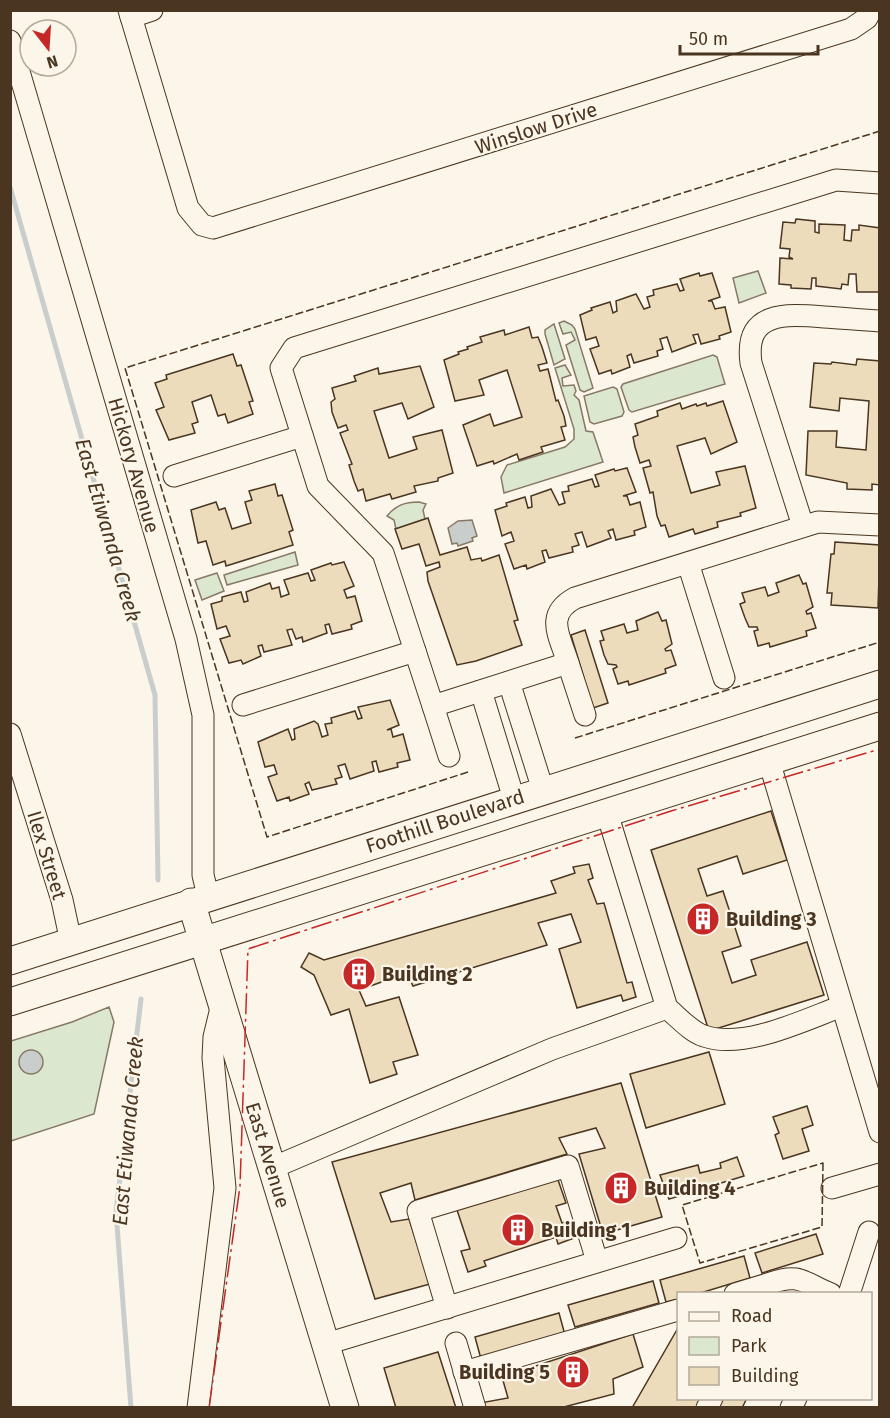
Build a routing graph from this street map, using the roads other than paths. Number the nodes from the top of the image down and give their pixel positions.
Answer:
1 (152, 10) edge
2 (130, 14) edge
3 (869, 14) edge
4 (10, 41) edge
5 (879, 183) edge
6 (879, 321) edge
7 (302, 436) junction
8 (174, 476) dead end
9 (879, 525) edge
10 (803, 526) junction
11 (688, 563) junction
12 (415, 651) junction
13 (568, 663) junction
14 (724, 678) dead end
15 (515, 680) junction
16 (879, 684) edge
17 (482, 691) junction
18 (243, 705) dead end
19 (433, 706) junction
20 (585, 715) dead end
21 (879, 726) edge
22 (10, 734) edge
23 (449, 756) dead end
24 (769, 762) junction
25 (543, 790) junction
26 (514, 799) junction
27 (608, 813) junction
28 (199, 899) junction
29 (203, 941) junction
30 (71, 942) junction
31 (10, 961) edge
32 (10, 1002) edge
33 (222, 1003) junction
34 (842, 1006) junction
35 (667, 1008) junction
36 (879, 1132) edge
37 (272, 1168) junction
38 (879, 1174) edge
39 (832, 1188) dead end
40 (869, 1232) dead end
41 (676, 1238) dead end
42 (597, 1261) junction
43 (768, 1288) edge
44 (742, 1292) edge
45 (829, 1292) edge
46 (849, 1292) edge
47 (447, 1308) junction
48 (677, 1310) edge
49 (456, 1343) dead end
50 (326, 1344) junction
51 (464, 1372) junction
52 (198, 1407) edge
53 (345, 1407) edge
54 (475, 1407) edge

1 - 2 street
2 - 3 street, Winslow Drive
4 - 28 street, Hickory Avenue
5 - 7 street
6 - 10 street
7 - 8 street
7 - 12 street
9 - 10 street
10 - 11 street
11 - 13 street
11 - 14 street
12 - 18 street
12 - 19 street
13 - 15 street
13 - 20 street
15 - 17 street
15 - 25 street
16 - 25 main road, Foothill Boulevard
17 - 19 street
17 - 26 street
19 - 23 street
21 - 24 main road, Foothill Boulevard
22 - 30 street, Ilex Street
24 - 27 main road, Foothill Boulevard
24 - 34 street
25 - 26 main road, Foothill Boulevard
26 - 28 main road, Foothill Boulevard
27 - 29 main road, Foothill Boulevard
27 - 35 street
28 - 29 main road, East Avenue
28 - 30 main road, Foothill Boulevard
29 - 32 main road, Foothill Boulevard
29 - 33 main road, East Avenue
30 - 31 main road, Foothill Boulevard
33 - 37 main road, East Avenue
33 - 52 street
34 - 35 street
34 - 36 street
35 - 37 street
37 - 50 main road, East Avenue
38 - 39 street
40 - 46 street
41 - 42 street
42 - 47 street
42 - 47 street
43 - 44 street
43 - 45 street
47 - 50 street
48 - 51 street
49 - 51 street
50 - 53 main road, East Avenue
51 - 54 street

